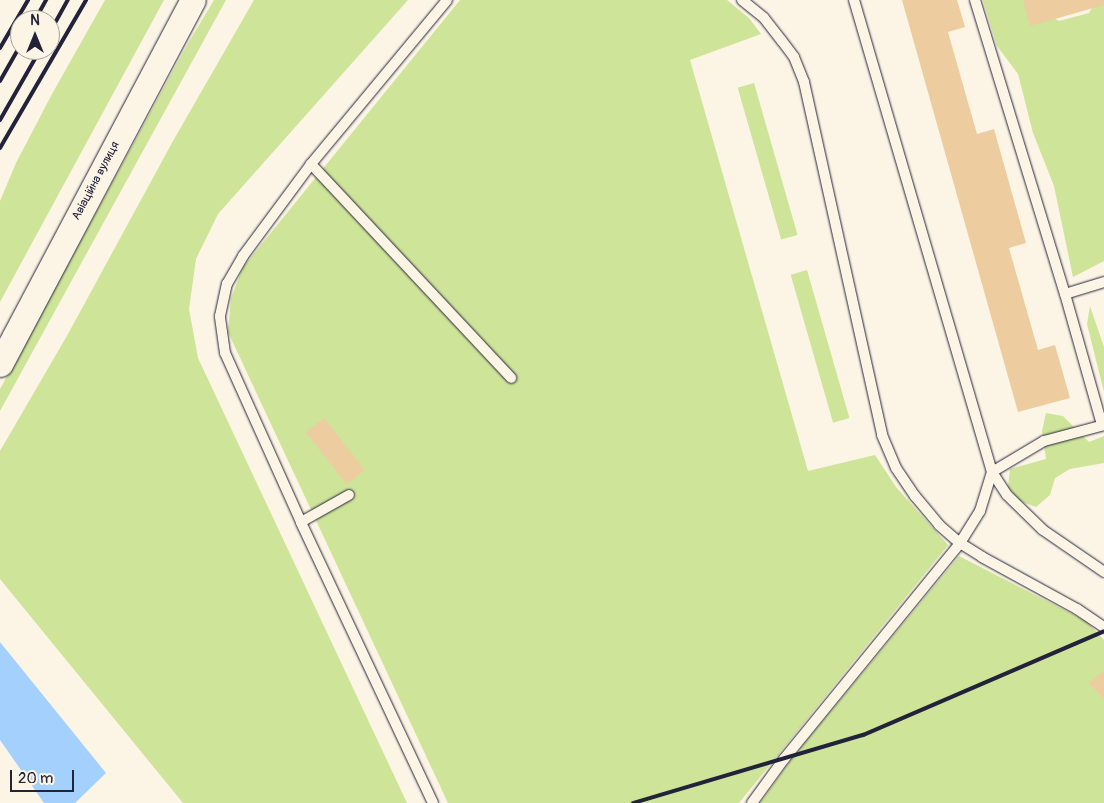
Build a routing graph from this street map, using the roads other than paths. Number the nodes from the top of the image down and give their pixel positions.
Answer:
1 (193, 0) edge
2 (448, 0) edge
3 (742, 0) edge
4 (854, 0) edge
5 (975, 0) edge
6 (311, 164) junction
7 (1104, 282) edge
8 (1065, 294) junction
9 (0, 364) edge
10 (511, 378) dead end
11 (1103, 425) edge
12 (992, 472) junction
13 (349, 495) dead end
14 (301, 522) junction
15 (960, 543) junction
16 (1104, 572) edge
17 (1104, 627) edge
18 (433, 803) edge
19 (752, 803) edge

1 - 9 street, Авіаційна вулиця
2 - 6 lane
3 - 15 lane
4 - 12 lane
5 - 8 lane
6 - 10 lane
6 - 14 lane
7 - 8 lane
8 - 11 lane
11 - 12 lane
12 - 15 lane
12 - 16 lane
13 - 14 lane
14 - 18 lane
15 - 17 lane
15 - 19 lane

